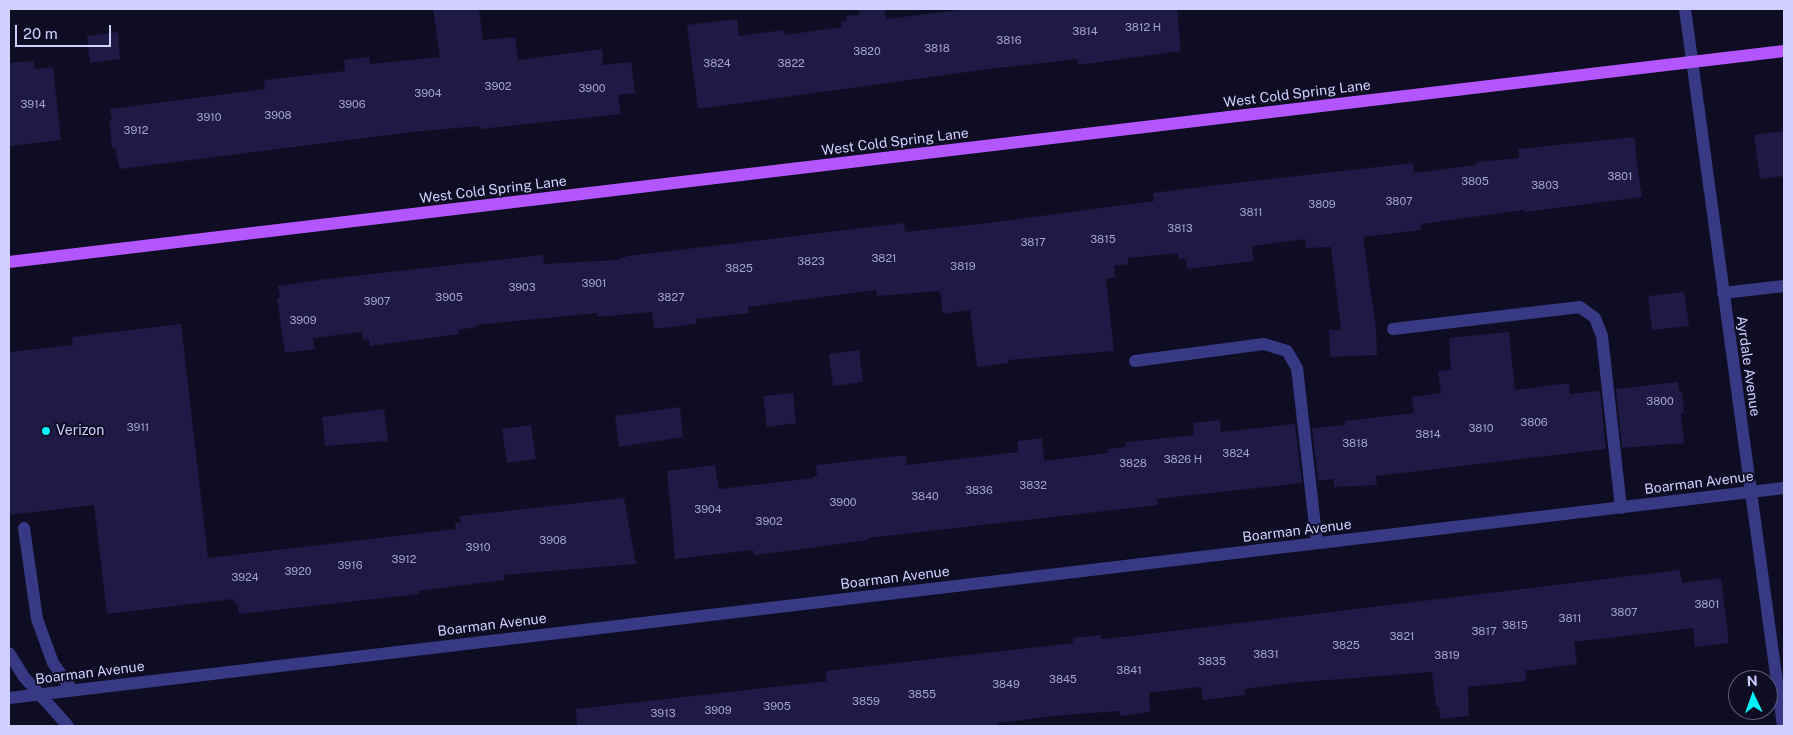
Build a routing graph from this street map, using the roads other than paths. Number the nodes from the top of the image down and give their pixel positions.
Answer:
1 (1685, 9) edge
2 (1784, 51) edge
3 (1692, 62) junction
4 (9, 262) edge
5 (1784, 286) edge
6 (1723, 293) junction
7 (1393, 330) dead end
8 (1135, 361) dead end
9 (1784, 488) edge
10 (1750, 492) junction
11 (1622, 508) junction
12 (24, 528) dead end
13 (1317, 543) junction
14 (9, 653) edge
15 (1781, 685) edge
16 (72, 690) junction
17 (39, 694) junction
18 (9, 698) edge
19 (68, 726) edge
20 (1783, 726) edge

1 - 3 street, Ayrdale Avenue
2 - 3 main road, West Cold Spring Lane
3 - 4 main road, West Cold Spring Lane
3 - 6 street, Ayrdale Avenue
5 - 6 street
6 - 10 street, Ayrdale Avenue
7 - 11 street
8 - 13 street
9 - 10 street, Boarman Avenue
10 - 11 street, Boarman Avenue
10 - 15 street, Ayrdale Avenue
11 - 13 street, Boarman Avenue
12 - 16 street
13 - 16 street, Boarman Avenue
14 - 17 street
15 - 20 street, Ayrdale Avenue
16 - 17 street, Boarman Avenue
17 - 18 street, Boarman Avenue
17 - 19 street

